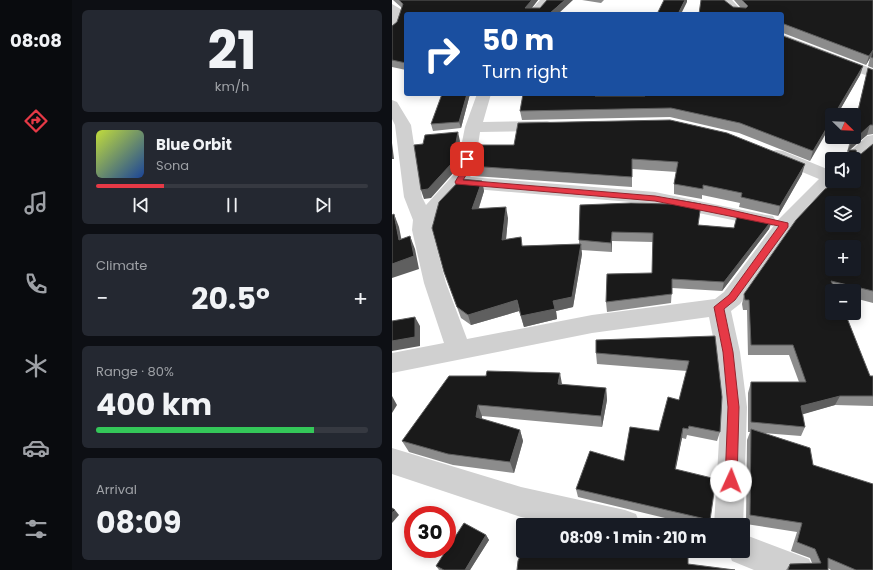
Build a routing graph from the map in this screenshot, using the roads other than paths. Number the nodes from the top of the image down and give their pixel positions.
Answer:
1 (547, 0) edge
2 (726, 0) edge
3 (392, 8) edge
4 (535, 12) edge
5 (736, 12) edge
6 (392, 29) edge
7 (784, 39) edge
8 (873, 74) edge
9 (483, 96) edge
10 (392, 105) edge
11 (559, 125) edge
12 (467, 132) junction
13 (873, 140) edge
14 (766, 150) edge
15 (859, 152) edge
16 (825, 173) edge
17 (458, 182) junction
18 (825, 183) edge
19 (422, 220) junction
20 (785, 225) junction
21 (719, 307) junction
22 (459, 350) junction
23 (392, 363) edge
24 (392, 461) edge
25 (593, 518) edge
26 (729, 518) edge
27 (750, 553) edge
28 (798, 570) edge

1 - 4 street
2 - 5 street
3 - 6 street
7 - 8 street
9 - 12 street
10 - 19 street
11 - 12 street
12 - 17 street
13 - 15 street
14 - 16 street
17 - 19 street
17 - 20 street
18 - 20 street
19 - 22 street
20 - 21 street
21 - 22 street
21 - 26 street
22 - 23 street
24 - 25 street
27 - 28 street

